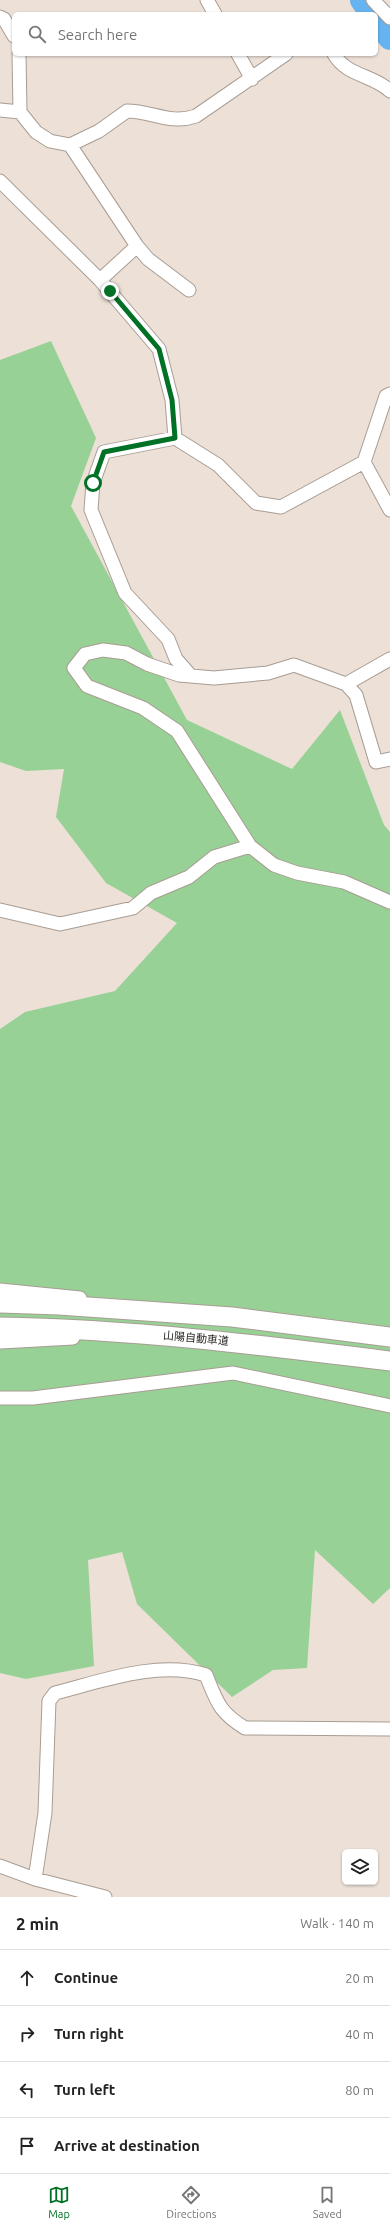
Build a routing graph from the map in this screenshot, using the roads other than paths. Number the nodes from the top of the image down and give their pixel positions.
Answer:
1 (207, 0) edge
2 (373, 0) edge
3 (214, 12) edge
4 (0, 17) edge
5 (390, 18) edge
6 (12, 33) edge
7 (19, 56) edge
8 (239, 56) edge
9 (283, 56) edge
10 (335, 56) edge
11 (252, 79) junction
12 (390, 91) edge
13 (0, 110) edge
14 (20, 112) junction
15 (70, 144) junction
16 (0, 181) edge
17 (137, 246) junction
18 (100, 280) junction
19 (189, 290) dead end
20 (390, 394) edge
21 (175, 438) junction
22 (364, 462) junction
23 (390, 510) edge
24 (390, 659) edge
25 (191, 676) junction
26 (346, 684) junction
27 (390, 759) edge
28 (250, 846) junction
29 (390, 902) edge
30 (0, 910) edge
31 (0, 1290) edge
32 (0, 1303) edge
33 (165, 1312) junction
34 (0, 1327) edge
35 (390, 1337) edge
36 (231, 1341) junction
37 (0, 1342) edge
38 (390, 1361) edge
39 (0, 1398) edge
40 (390, 1406) edge
41 (390, 1729) edge
42 (0, 1866) edge
43 (35, 1879) junction
44 (105, 1897) edge

1 - 3 street
2 - 5 street
4 - 6 street
7 - 14 street
8 - 11 street
9 - 11 street
10 - 12 street
11 - 15 street
13 - 14 street
14 - 15 street
15 - 17 street
16 - 18 street
17 - 18 street
17 - 19 street
18 - 21 street
20 - 22 street
21 - 22 street
21 - 25 street
22 - 23 street
24 - 26 street
25 - 26 street
25 - 28 street
26 - 27 street
28 - 29 street
28 - 30 street
31 - 33 street
32 - 33 highway
33 - 35 highway
34 - 36 highway, 山陽自動車道
36 - 37 street
36 - 38 highway, 山陽自動車道
39 - 40 street
41 - 43 street
42 - 43 street
43 - 44 street

